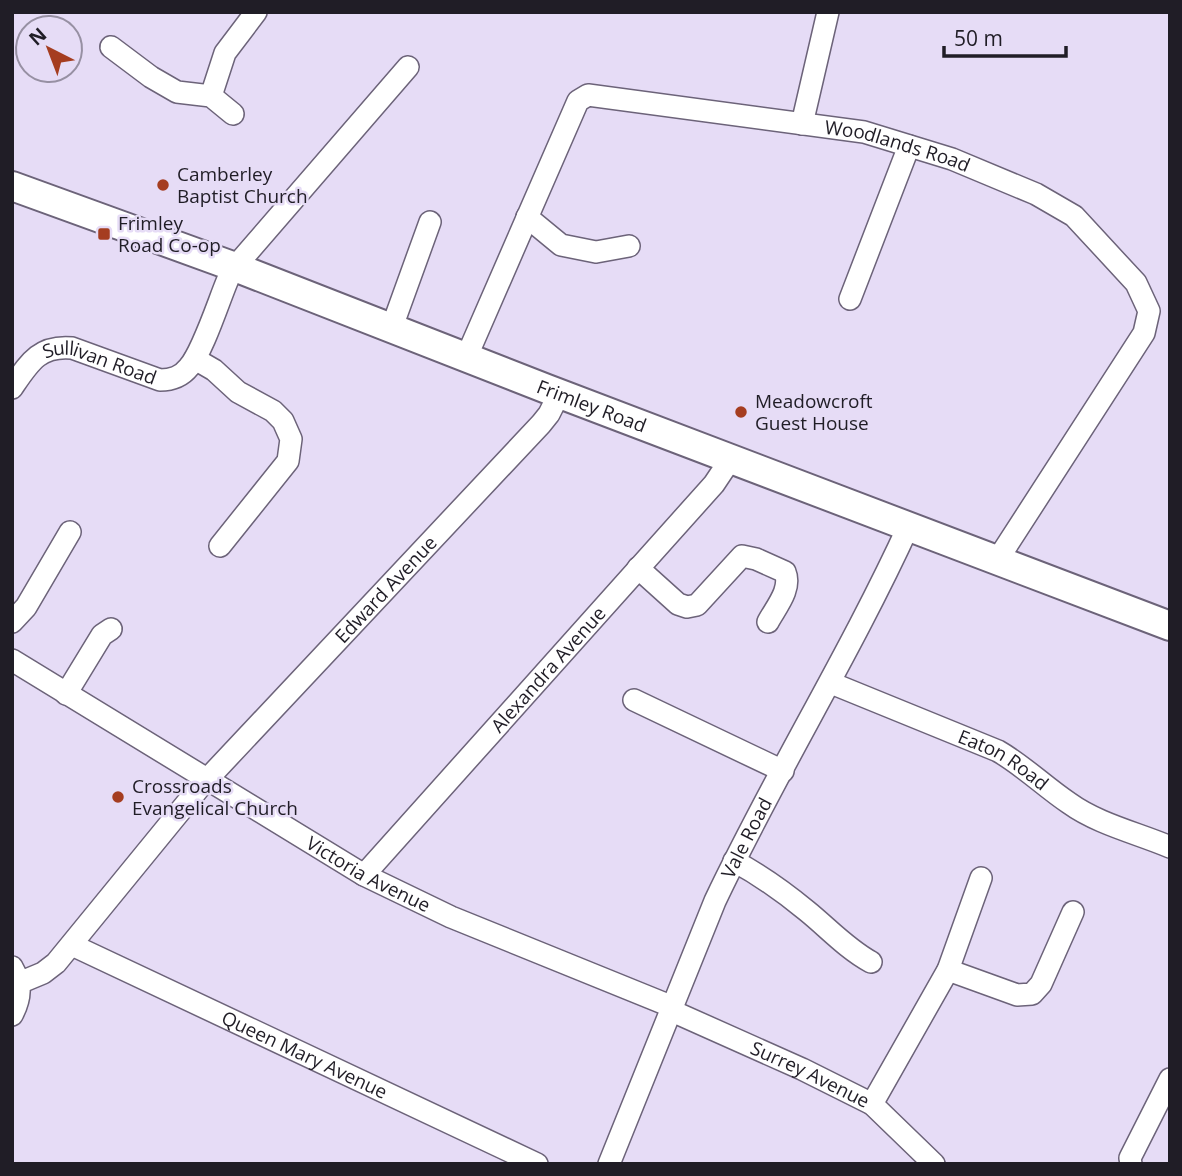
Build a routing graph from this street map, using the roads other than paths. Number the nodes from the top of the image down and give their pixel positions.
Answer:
1 (256, 12) edge
2 (828, 12) edge
3 (111, 47) dead end
4 (408, 67) dead end
5 (212, 96) junction
6 (233, 114) dead end
7 (802, 124) junction
8 (909, 146) junction
9 (12, 186) edge
10 (527, 217) junction
11 (429, 222) dead end
12 (629, 246) dead end
13 (235, 267) junction
14 (850, 299) dead end
15 (392, 327) junction
16 (466, 358) junction
17 (195, 359) junction
18 (12, 388) edge
19 (559, 394) junction
20 (730, 460) junction
21 (909, 526) junction
22 (70, 532) dead end
23 (220, 546) dead end
24 (998, 559) junction
25 (638, 568) junction
26 (12, 622) edge
27 (768, 622) dead end
28 (1170, 626) edge
29 (111, 629) dead end
30 (12, 660) edge
31 (831, 683) junction
32 (66, 694) junction
33 (634, 701) dead end
34 (783, 771) junction
35 (207, 781) junction
36 (1170, 847) edge
37 (734, 861) junction
38 (365, 875) junction
39 (981, 878) dead end
40 (1073, 912) dead end
41 (72, 945) junction
42 (871, 962) dead end
43 (948, 970) junction
44 (16, 975) edge
45 (672, 1009) junction
46 (12, 1015) edge
47 (1170, 1079) edge
48 (872, 1104) junction
49 (537, 1164) edge
50 (608, 1164) edge
51 (933, 1164) edge
52 (1131, 1164) edge

1 - 5 street
2 - 7 street
3 - 5 street
4 - 13 street, Sullivan Road
5 - 6 street
7 - 8 street, Woodlands Road
7 - 10 street, Woodlands Road
8 - 14 street
8 - 24 street, Woodlands Road
9 - 13 main road, Frimley Road
10 - 12 street
10 - 16 street, Woodlands Road
11 - 15 street
13 - 15 main road, Frimley Road
13 - 17 street, Sullivan Road
15 - 16 main road, Frimley Road
16 - 19 main road, Frimley Road
17 - 18 street, Sullivan Road
17 - 23 street
19 - 20 main road, Frimley Road
19 - 35 street, Edward Avenue
20 - 21 main road, Frimley Road
20 - 25 street, Alexandra Avenue
21 - 24 main road, Frimley Road
21 - 31 street, Vale Road
22 - 26 street
24 - 28 main road, Frimley Road
25 - 27 street
25 - 38 street, Alexandra Avenue
29 - 32 street
30 - 32 street, Victoria Avenue
31 - 34 street, Vale Road
31 - 36 street, Eaton Road
32 - 35 street, Victoria Avenue
33 - 34 street
34 - 37 street, Vale Road
35 - 38 street, Victoria Avenue
35 - 41 street
37 - 42 street
37 - 45 street, Vale Road
38 - 45 street, Victoria Avenue
39 - 43 street
40 - 43 street
41 - 44 street
41 - 49 street, Queen Mary Avenue
43 - 48 street
44 - 46 street
45 - 48 street, Surrey Avenue
45 - 50 street, Vale Road
47 - 52 street
48 - 51 street, Surrey Avenue

